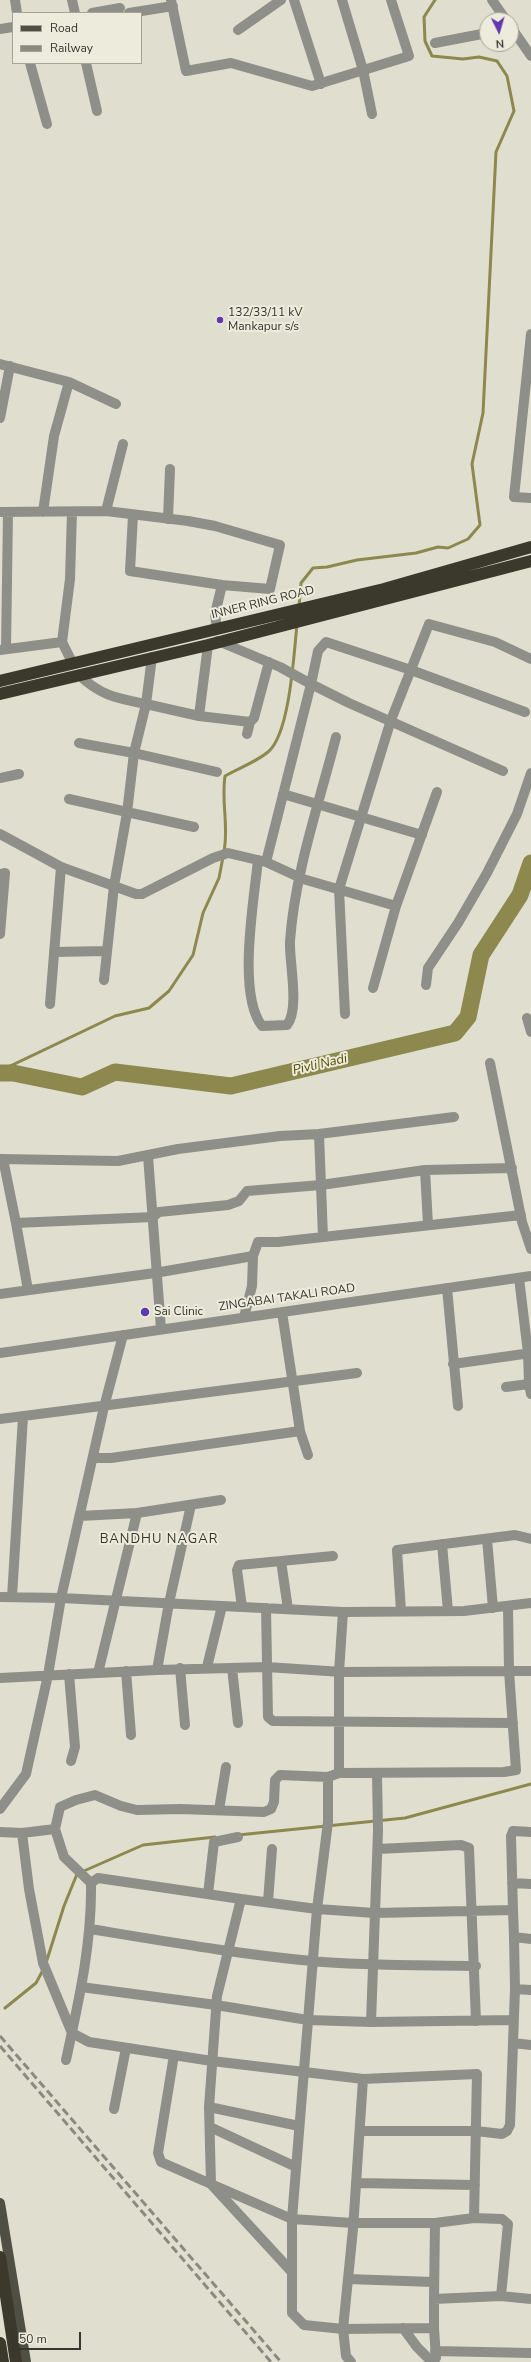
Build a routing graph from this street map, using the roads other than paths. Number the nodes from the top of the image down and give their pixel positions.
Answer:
1 (15, 0) edge
2 (72, 0) edge
3 (281, 0) edge
4 (294, 0) edge
5 (342, 0) edge
6 (391, 0) edge
7 (492, 0) edge
8 (172, 3) edge
9 (122, 9) edge
10 (17, 12) edge
11 (75, 12) edge
12 (100, 12) edge
13 (500, 12) edge
14 (12, 27) edge
15 (0, 29) edge
16 (238, 30) dead end
17 (479, 35) edge
18 (519, 39) edge
19 (435, 43) dead end
20 (531, 56) edge
21 (30, 64) edge
22 (86, 64) edge
23 (364, 70) junction
24 (321, 84) junction
25 (97, 111) dead end
26 (372, 114) dead end
27 (47, 124) dead end
28 (531, 334) edge
29 (5, 365) edge
30 (69, 382) junction
31 (116, 404) dead end
32 (0, 418) edge
33 (123, 444) dead end
34 (170, 469) dead end
35 (531, 498) edge
36 (106, 511) junction
37 (4, 512) edge
38 (43, 512) junction
39 (72, 512) junction
40 (134, 515) junction
41 (168, 519) junction
42 (531, 547) edge
43 (531, 561) edge
44 (222, 585) junction
45 (217, 628) junction
46 (62, 642) junction
47 (213, 643) junction
48 (3, 650) edge
49 (152, 657) junction
50 (531, 659) edge
51 (269, 662) junction
52 (73, 664) junction
53 (411, 670) junction
54 (79, 675) junction
55 (0, 681) edge
56 (311, 684) junction
57 (0, 694) edge
58 (146, 704) junction
59 (525, 712) dead end
60 (199, 716) junction
61 (391, 720) junction
62 (250, 722) junction
63 (247, 734) dead end
64 (336, 737) dead end
65 (79, 743) dead end
66 (134, 753) junction
67 (503, 771) dead end
68 (217, 772) dead end
69 (531, 773) edge
70 (19, 774) dead end
71 (0, 778) edge
72 (437, 792) dead end
73 (283, 794) junction
74 (69, 799) dead end
75 (318, 806) junction
76 (126, 813) junction
77 (361, 817) junction
78 (194, 827) dead end
79 (0, 834) edge
80 (422, 835) junction
81 (262, 861) junction
82 (61, 867) junction
83 (0, 874) edge
84 (299, 875) junction
85 (114, 886) junction
86 (339, 889) junction
87 (396, 906) junction
88 (0, 934) edge
89 (106, 951) junction
90 (54, 952) junction
91 (104, 980) dead end
92 (426, 985) dead end
93 (373, 988) dead end
94 (50, 1004) dead end
95 (345, 1014) dead end
96 (527, 1018) dead end
97 (531, 1032) edge
98 (490, 1063) dead end
99 (454, 1117) dead end
100 (319, 1134) junction
101 (148, 1156) junction
102 (2, 1159) edge
103 (512, 1168) junction
104 (425, 1170) junction
105 (321, 1185) junction
106 (521, 1215) junction
107 (153, 1217) junction
108 (16, 1223) junction
109 (428, 1225) junction
110 (323, 1237) junction
111 (531, 1249) edge
112 (253, 1256) junction
113 (155, 1273) junction
114 (531, 1276) edge
115 (518, 1278) junction
116 (447, 1288) junction
117 (28, 1290) junction
118 (0, 1294) edge
119 (282, 1312) junction
120 (244, 1317) junction
121 (161, 1329) junction
122 (124, 1335) junction
123 (0, 1352) edge
124 (530, 1353) edge
125 (453, 1364) junction
126 (357, 1373) dead end
127 (292, 1381) junction
128 (506, 1387) dead end
129 (530, 1389) edge
130 (458, 1406) dead end
131 (104, 1407) junction
132 (23, 1417) junction
133 (0, 1419) edge
134 (300, 1431) junction
135 (308, 1455) dead end
136 (93, 1458) junction
137 (220, 1500) dead end
138 (191, 1505) junction
139 (137, 1513) junction
140 (80, 1516) junction
141 (487, 1539) junction
142 (531, 1539) edge
143 (442, 1544) junction
144 (333, 1556) dead end
145 (281, 1561) junction
146 (0, 1597) edge
147 (12, 1597) junction
148 (61, 1598) junction
149 (116, 1600) junction
150 (168, 1603) junction
151 (531, 1603) edge
152 (222, 1606) junction
153 (508, 1606) junction
154 (242, 1607) junction
155 (266, 1608) junction
156 (493, 1608) junction
157 (288, 1609) junction
158 (401, 1611) junction
159 (448, 1611) junction
160 (343, 1612) junction
161 (207, 1667) junction
162 (267, 1667) junction
163 (180, 1668) junction
164 (232, 1668) junction
165 (157, 1670) junction
166 (126, 1671) junction
167 (531, 1671) edge
168 (339, 1672) junction
169 (509, 1672) junction
170 (98, 1673) junction
171 (69, 1674) junction
172 (48, 1675) junction
173 (0, 1678) edge
174 (339, 1721) junction
175 (238, 1723) dead end
176 (513, 1723) junction
177 (185, 1725) dead end
178 (131, 1735) dead end
179 (71, 1761) dead end
180 (226, 1766) dead end
181 (338, 1773) junction
182 (378, 1773) junction
183 (328, 1777) junction
184 (0, 1809) edge
185 (219, 1810) junction
186 (55, 1829) junction
187 (0, 1832) edge
188 (531, 1832) edge
189 (22, 1833) junction
190 (238, 1837) dead end
191 (272, 1849) dead end
192 (378, 1849) junction
193 (91, 1883) junction
194 (512, 1883) junction
195 (531, 1884) edge
196 (208, 1894) junction
197 (241, 1899) junction
198 (268, 1902) junction
199 (317, 1909) junction
200 (473, 1910) junction
201 (513, 1910) junction
202 (375, 1912) junction
203 (90, 1929) junction
204 (514, 1937) junction
205 (531, 1939) edge
206 (228, 1952) junction
207 (313, 1961) junction
208 (373, 1965) junction
209 (476, 1966) junction
210 (81, 1987) junction
211 (515, 1989) junction
212 (531, 1990) edge
213 (216, 2005) junction
214 (308, 2020) junction
215 (513, 2020) junction
216 (476, 2021) junction
217 (371, 2022) junction
218 (72, 2033) junction
219 (513, 2043) junction
220 (531, 2045) edge
221 (126, 2048) junction
222 (174, 2055) junction
223 (66, 2060) dead end
224 (212, 2062) junction
225 (304, 2072) junction
226 (363, 2078) junction
227 (209, 2107) junction
228 (114, 2109) dead end
229 (299, 2126) junction
230 (210, 2127) junction
231 (360, 2131) junction
232 (476, 2131) junction
233 (296, 2167) junction
234 (356, 2183) junction
235 (211, 2184) junction
236 (475, 2185) junction
237 (0, 2203) edge
238 (474, 2218) junction
239 (292, 2219) junction
240 (353, 2223) junction
241 (434, 2223) junction
242 (0, 2257) edge
243 (291, 2271) junction
244 (348, 2279) junction
245 (433, 2282) junction
246 (501, 2296) junction
247 (434, 2299) junction
248 (531, 2299) edge
249 (403, 2328) junction
250 (434, 2328) junction
251 (343, 2329) junction
252 (0, 2343) edge
253 (436, 2351) junction
254 (531, 2353) edge
255 (3, 2362) edge
256 (16, 2362) edge
257 (26, 2362) edge
258 (351, 2362) edge
259 (432, 2362) edge
260 (437, 2362) edge

1 - 10 street
2 - 11 street
3 - 16 street
4 - 24 street
5 - 23 street
6 - 23 street
7 - 13 street
8 - 9 street
8 - 24 street
9 - 12 street
14 - 15 street
17 - 19 street
18 - 20 street
21 - 27 street
22 - 25 street
23 - 24 street
23 - 26 street
28 - 35 street
29 - 30 street
29 - 32 street
30 - 31 street
30 - 38 street
33 - 36 street
34 - 41 street
36 - 39 street
36 - 40 street
37 - 38 street
37 - 48 street
38 - 39 street
39 - 46 street
40 - 41 street
40 - 44 street
41 - 44 street
42 - 45 highway, INNER RING ROAD
43 - 47 highway
44 - 45 street
45 - 52 highway, INNER RING ROAD
46 - 48 street
46 - 52 street
47 - 49 highway
47 - 51 street
47 - 60 street
49 - 54 highway
49 - 58 street
50 - 53 street
51 - 56 street
51 - 62 street
52 - 55 highway, INNER RING ROAD
53 - 56 street
53 - 59 street
53 - 61 street
54 - 57 highway
54 - 58 street
56 - 61 street
56 - 73 street
58 - 60 street
58 - 66 street
60 - 62 street
61 - 67 street
61 - 77 street
62 - 63 street
64 - 75 street
65 - 66 street
66 - 68 street
66 - 76 street
69 - 92 street
70 - 71 street
72 - 80 street
73 - 75 street
73 - 81 street
74 - 76 street
75 - 77 street
75 - 84 street
76 - 78 street
76 - 85 street
77 - 80 street
77 - 86 street
79 - 82 street
80 - 87 street
81 - 84 street
81 - 84 street
81 - 85 street
82 - 85 street
82 - 90 street
83 - 88 street
84 - 86 street
85 - 89 street
86 - 87 street
86 - 95 street
87 - 93 street
89 - 90 street
89 - 91 street
90 - 94 street
96 - 97 street
98 - 103 street
99 - 100 street
100 - 101 street
100 - 105 street
101 - 102 street
101 - 107 street
102 - 108 street
103 - 104 street
103 - 106 street
104 - 105 street
104 - 109 street
105 - 107 street
105 - 110 street
106 - 109 street
106 - 111 street
107 - 108 street
107 - 113 street
108 - 117 street
109 - 110 street
110 - 112 street
112 - 113 street
112 - 120 street
113 - 117 street
113 - 121 street
114 - 115 street, ZINGABAI TAKALI ROAD
115 - 116 street, ZINGABAI TAKALI ROAD
115 - 124 street
116 - 119 street, ZINGABAI TAKALI ROAD
116 - 125 street
117 - 118 street
119 - 120 street, ZINGABAI TAKALI ROAD
119 - 127 street
120 - 121 street, ZINGABAI TAKALI ROAD
121 - 122 street, ZINGABAI TAKALI ROAD
122 - 123 street, ZINGABAI TAKALI ROAD
122 - 131 street
124 - 125 street
124 - 129 street
125 - 130 street
126 - 127 street
127 - 131 street
127 - 134 street
128 - 129 street
131 - 132 street
131 - 136 street
132 - 133 street
132 - 147 street
134 - 135 street
134 - 136 street
136 - 140 street
137 - 138 street
138 - 139 street
138 - 150 street
139 - 140 street
139 - 149 street
140 - 148 street
141 - 142 street
141 - 143 street
141 - 156 street
143 - 158 street
143 - 159 street
144 - 145 street
145 - 154 street
145 - 157 street
146 - 147 street
147 - 148 street
148 - 149 street
148 - 172 street
149 - 150 street
149 - 170 street
150 - 152 street
150 - 165 street
151 - 153 street
152 - 154 street
152 - 161 street
153 - 156 street
153 - 169 street
154 - 155 street
155 - 157 street
155 - 162 street
156 - 159 street
157 - 160 street
158 - 159 street
158 - 160 street
160 - 168 street
161 - 163 street
161 - 164 street
162 - 164 street
162 - 168 street
162 - 174 street
163 - 165 street
163 - 177 street
164 - 175 street
165 - 166 street
166 - 170 street
166 - 178 street
167 - 169 street
168 - 169 street
168 - 174 street
169 - 176 street
170 - 171 street
171 - 172 street
171 - 179 street
172 - 173 street
172 - 184 street
174 - 176 street
174 - 181 street
176 - 182 street
180 - 185 street
181 - 182 street
181 - 183 street
182 - 192 street
183 - 185 street
183 - 199 street
185 - 186 street
186 - 189 street
186 - 193 street
187 - 189 street
188 - 194 street
189 - 218 street
190 - 196 street
191 - 198 street
192 - 200 street
192 - 202 street
193 - 196 street
193 - 203 street
194 - 195 street
194 - 201 street
196 - 197 street
197 - 198 street
197 - 206 street
198 - 199 street
199 - 202 street
199 - 207 street
200 - 201 street
200 - 202 street
200 - 209 street
201 - 204 street
202 - 208 street
203 - 206 street
203 - 210 street
204 - 205 street
204 - 211 street
206 - 207 street
206 - 213 street
207 - 208 street
207 - 214 street
208 - 209 street
208 - 217 street
209 - 216 street
210 - 213 street
210 - 218 street
211 - 212 street
211 - 215 street
213 - 214 street
213 - 224 street
214 - 217 street
214 - 225 street
215 - 216 street
215 - 219 street
216 - 217 street
218 - 221 street
218 - 223 street
219 - 220 street
219 - 232 street
221 - 222 street
221 - 228 street
222 - 224 street
222 - 235 street
224 - 225 street
224 - 227 street
225 - 226 street
225 - 229 street
226 - 231 street
226 - 232 street
227 - 229 street
227 - 230 street
229 - 233 street
230 - 233 street
230 - 235 street
231 - 232 street
231 - 234 street
232 - 236 street
233 - 239 street
234 - 236 street
234 - 240 street
235 - 239 street
235 - 243 street
236 - 238 street
237 - 257 main road
238 - 241 street
238 - 246 street
239 - 240 street
239 - 243 street
240 - 241 street
240 - 244 street
241 - 245 street
242 - 256 highway
243 - 251 street
244 - 245 street
244 - 251 street
245 - 247 street
246 - 247 street
246 - 248 street
247 - 250 street
249 - 250 street
249 - 251 street
249 - 259 street
250 - 253 street
251 - 258 street
252 - 255 highway
253 - 254 street
253 - 260 street

